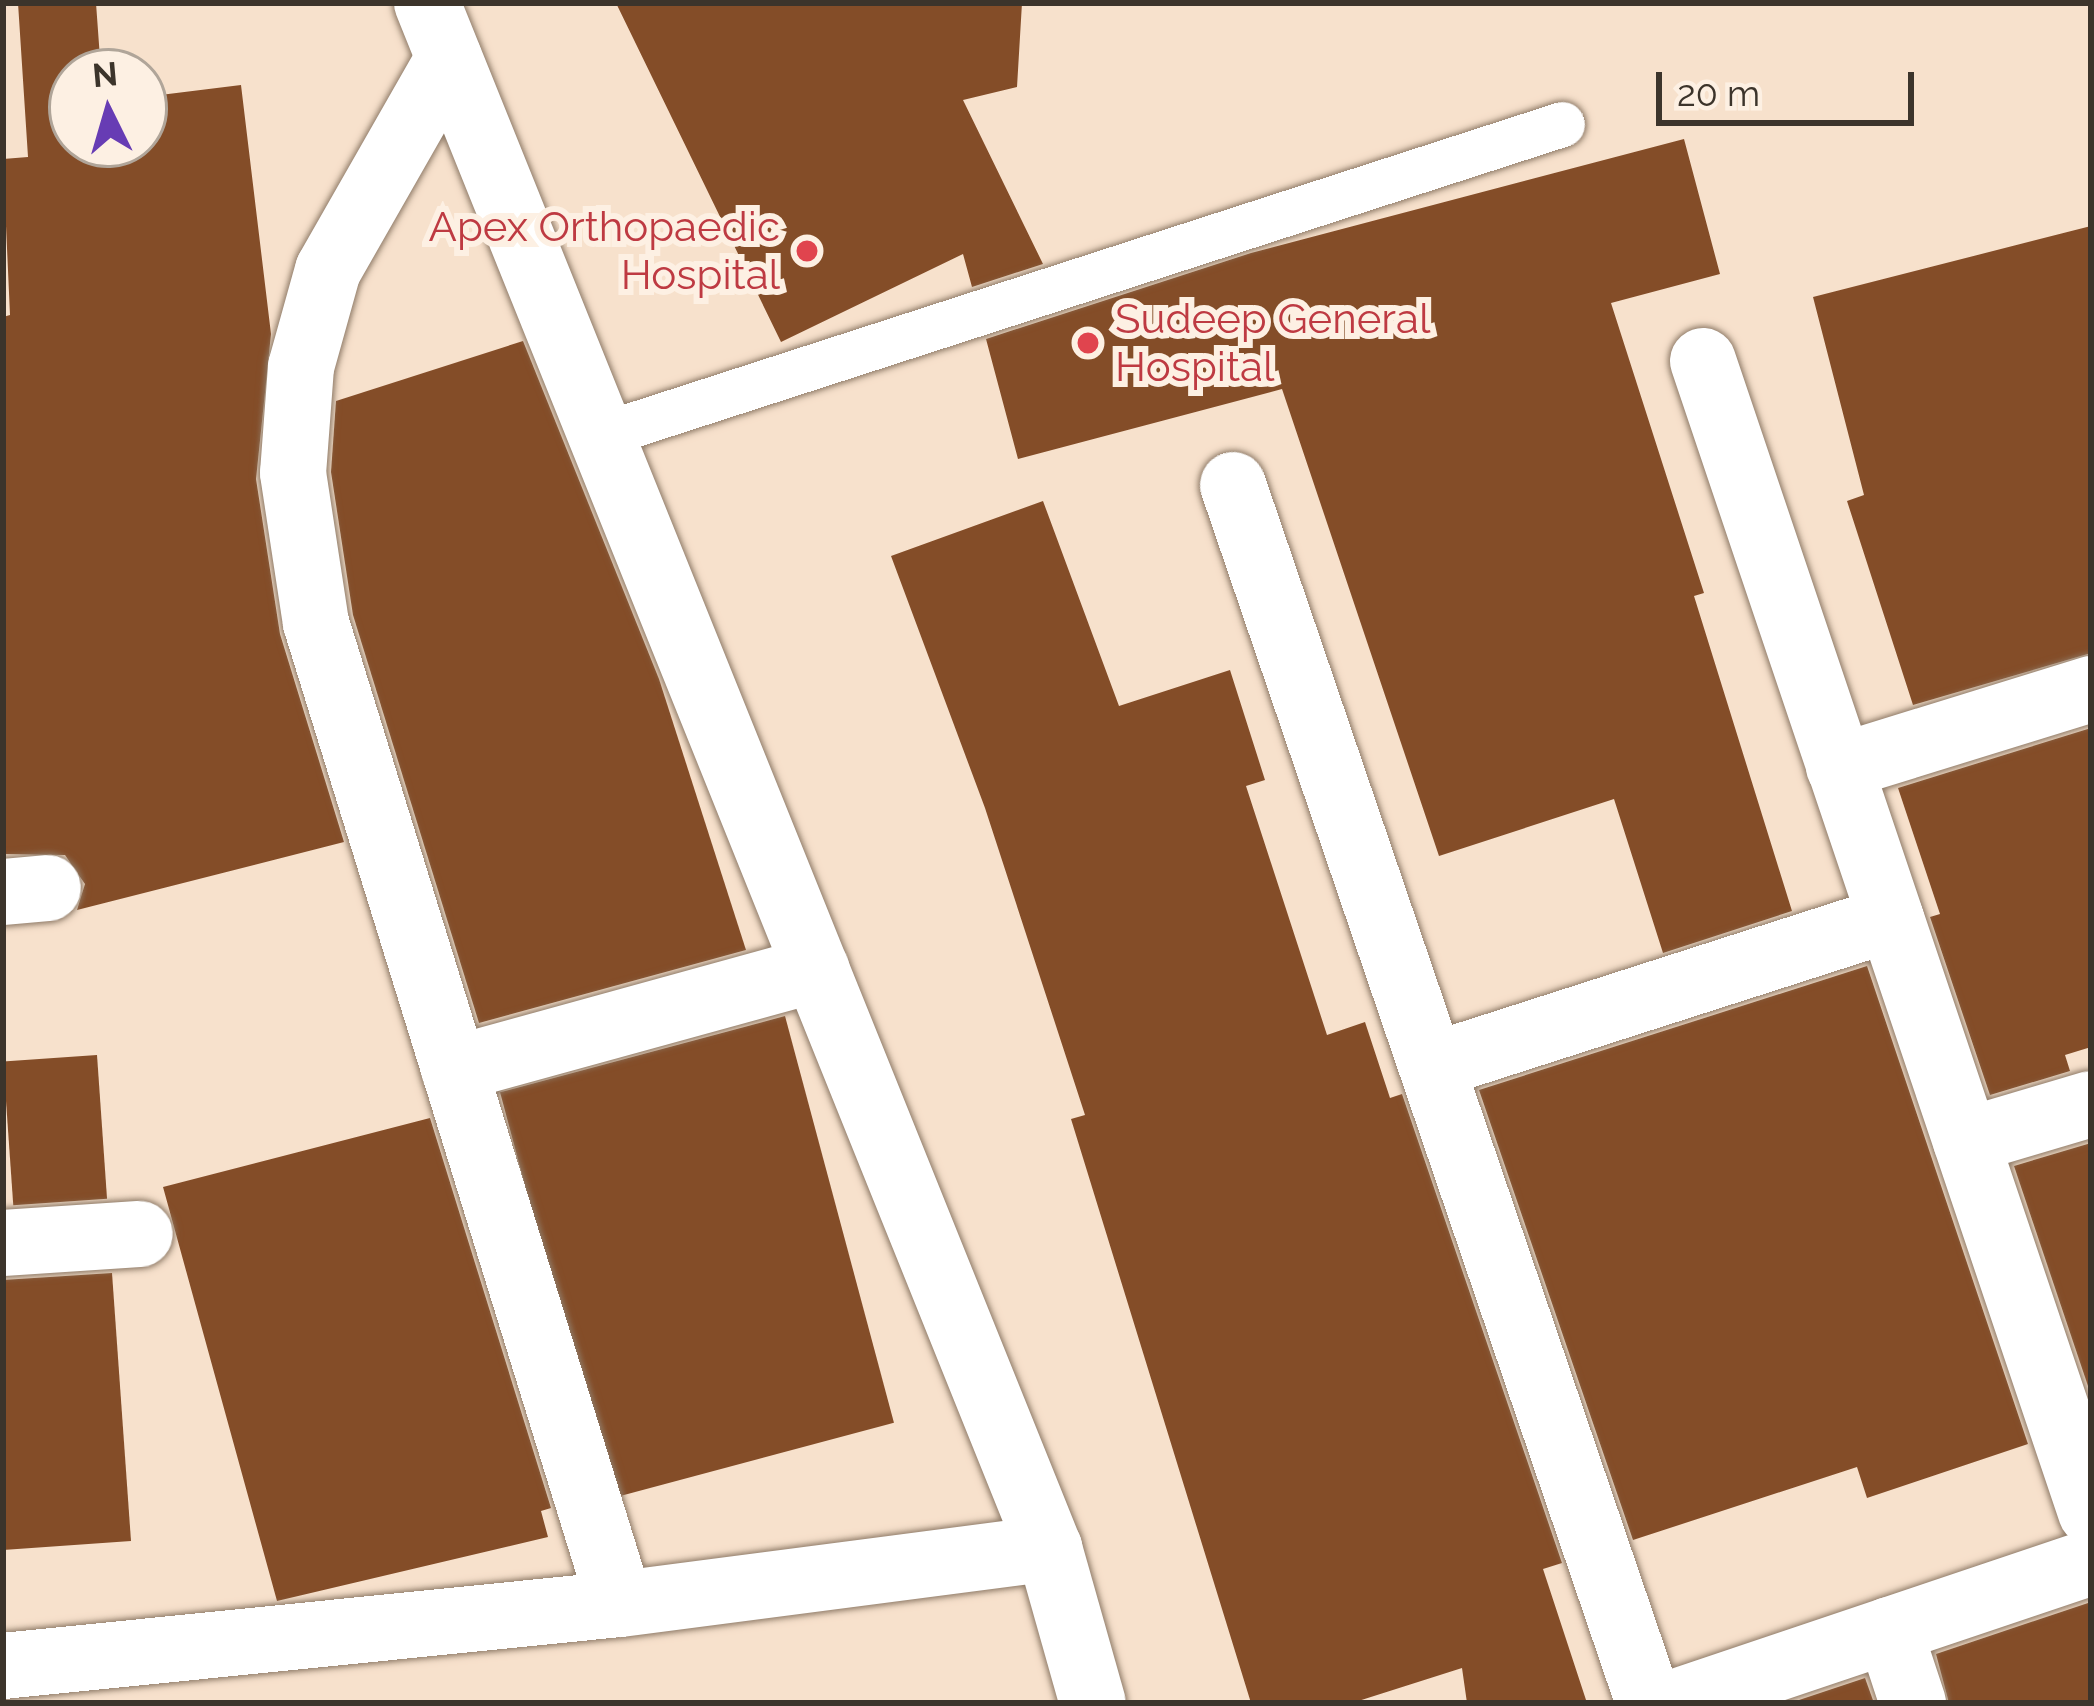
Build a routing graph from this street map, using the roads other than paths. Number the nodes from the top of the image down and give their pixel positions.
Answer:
1 (438, 31) edge
2 (1562, 124) dead end
3 (1703, 361) dead end
4 (601, 434) junction
5 (1233, 485) dead end
6 (2091, 688) edge
7 (1839, 767) junction
8 (1891, 919) junction
9 (816, 969) junction
10 (1432, 1066) junction
11 (454, 1069) junction
12 (2091, 1103) edge
13 (1966, 1141) junction
14 (140, 1234) dead end
15 (3, 1243) edge
16 (2091, 1511) edge
17 (1049, 1548) junction
18 (2091, 1562) edge
19 (620, 1604) junction
20 (1889, 1630) junction
21 (3, 1666) edge
22 (1093, 1703) edge
23 (1649, 1703) edge
24 (1673, 1703) edge
25 (1913, 1703) edge

1 - 4 street
1 - 11 street
2 - 4 lane
3 - 7 street
4 - 9 street
5 - 10 street
6 - 7 street
7 - 8 street
8 - 10 street
8 - 13 street
9 - 11 street
9 - 17 street
10 - 23 street
11 - 19 street
12 - 13 street
13 - 16 street
14 - 15 street
17 - 19 street
17 - 22 street
18 - 20 street
19 - 21 street
20 - 24 street
20 - 25 street

